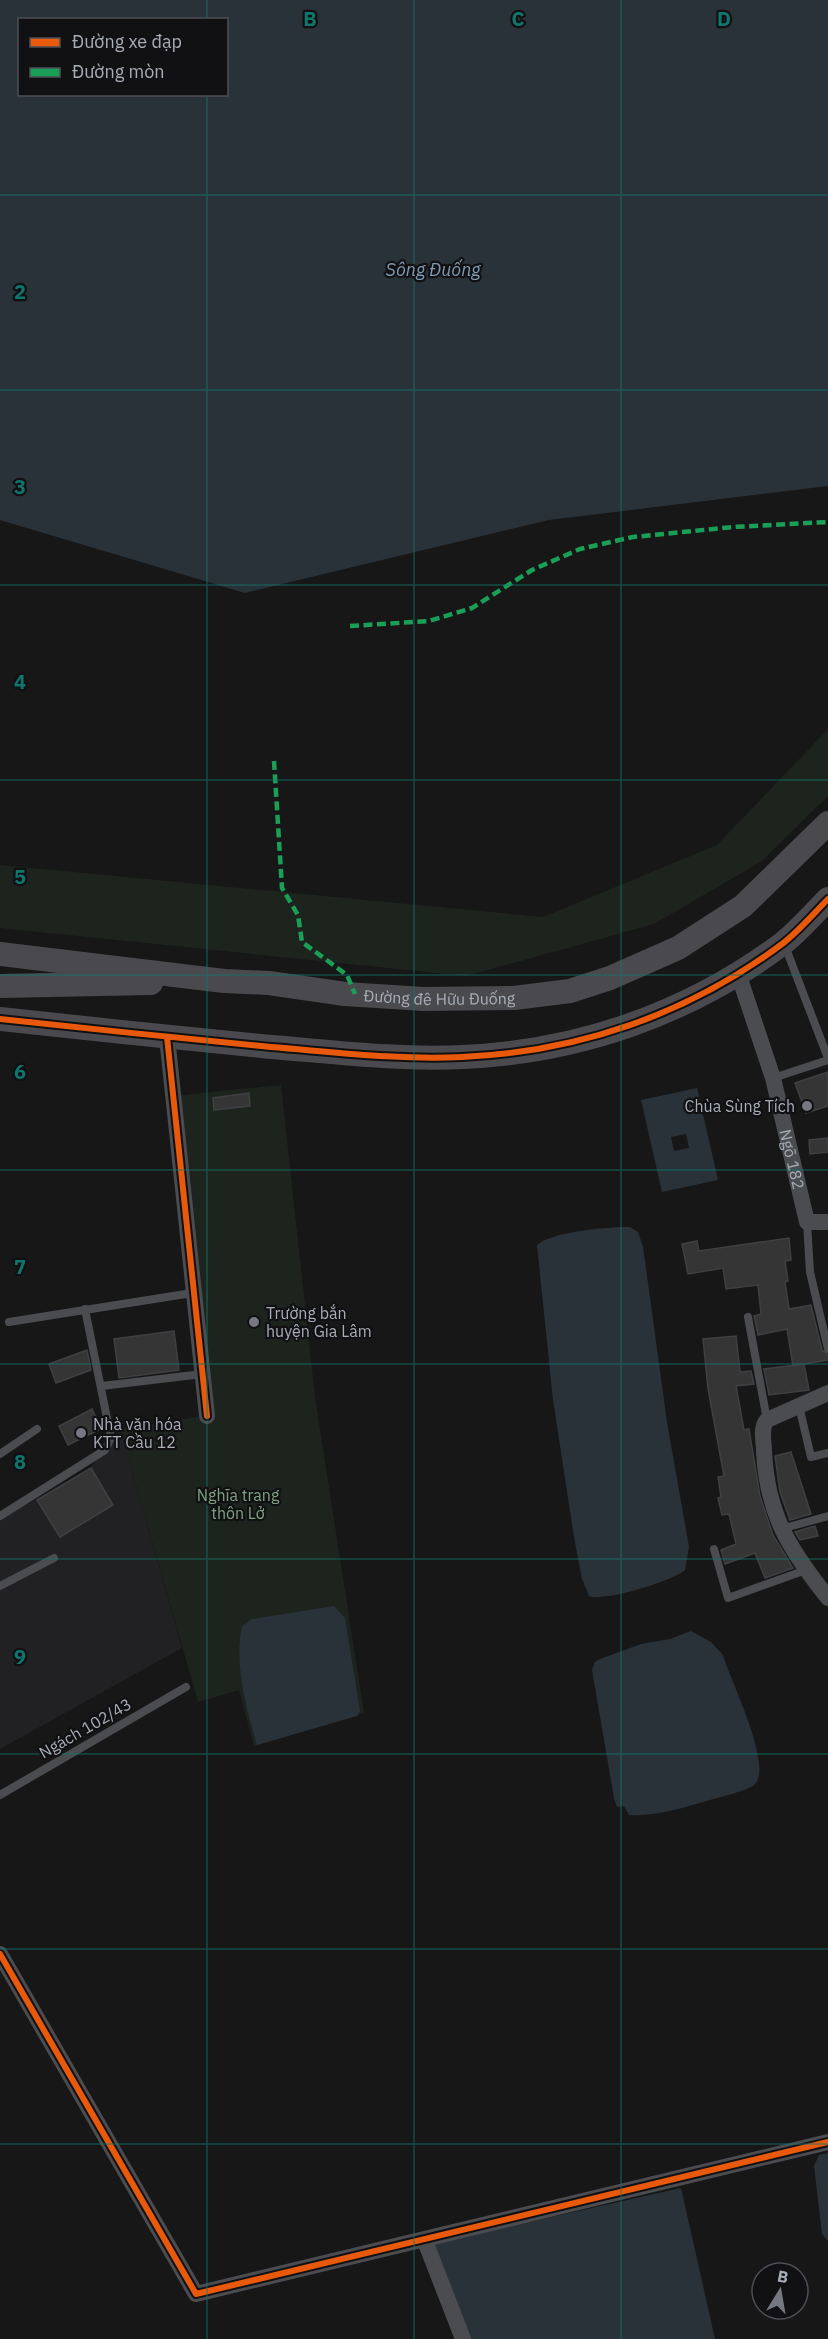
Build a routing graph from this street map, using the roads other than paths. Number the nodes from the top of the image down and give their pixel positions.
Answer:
1 (828, 823) edge
2 (828, 899) edge
3 (784, 942) junction
4 (0, 954) edge
5 (738, 974) junction
6 (224, 981) junction
7 (0, 986) edge
8 (0, 1018) edge
9 (167, 1037) junction
10 (828, 1059) edge
11 (774, 1078) junction
12 (807, 1222) junction
13 (828, 1222) edge
14 (192, 1293) junction
15 (86, 1309) junction
16 (748, 1317) dead end
17 (9, 1322) dead end
18 (828, 1349) edge
19 (202, 1374) junction
20 (102, 1386) junction
21 (828, 1394) edge
22 (799, 1406) junction
23 (207, 1416) dead end
24 (767, 1420) junction
25 (37, 1429) dead end
26 (828, 1453) edge
27 (0, 1454) edge
28 (0, 1516) edge
29 (828, 1516) edge
30 (781, 1530) junction
31 (714, 1549) dead end
32 (54, 1558) dead end
33 (806, 1569) junction
34 (0, 1586) edge
35 (828, 1598) edge
36 (186, 1687) dead end
37 (0, 1795) edge
38 (0, 1954) edge
39 (828, 2142) edge
40 (425, 2241) junction
41 (462, 2339) edge

1 - 6 main road, Đường đê Hữu Đuống
2 - 3 main road
3 - 5 main road
3 - 10 lane
4 - 6 main road, Đường đê Hữu Đuống
5 - 9 main road
5 - 11 street, Ngõ 182
6 - 7 main road
8 - 9 main road
9 - 14 street
10 - 11 lane
11 - 12 street, Ngõ 182
12 - 13 street
12 - 18 lane
14 - 15 lane
14 - 19 street
15 - 17 lane
15 - 20 lane
16 - 24 lane
19 - 20 lane
19 - 23 street
20 - 28 lane
21 - 22 street
22 - 24 street
22 - 26 lane
24 - 30 street
25 - 27 lane
29 - 30 lane
30 - 33 street
31 - 33 lane
32 - 34 lane
33 - 35 street
36 - 37 lane, Ngách 102/43
38 - 40 street
39 - 40 street
40 - 41 street

